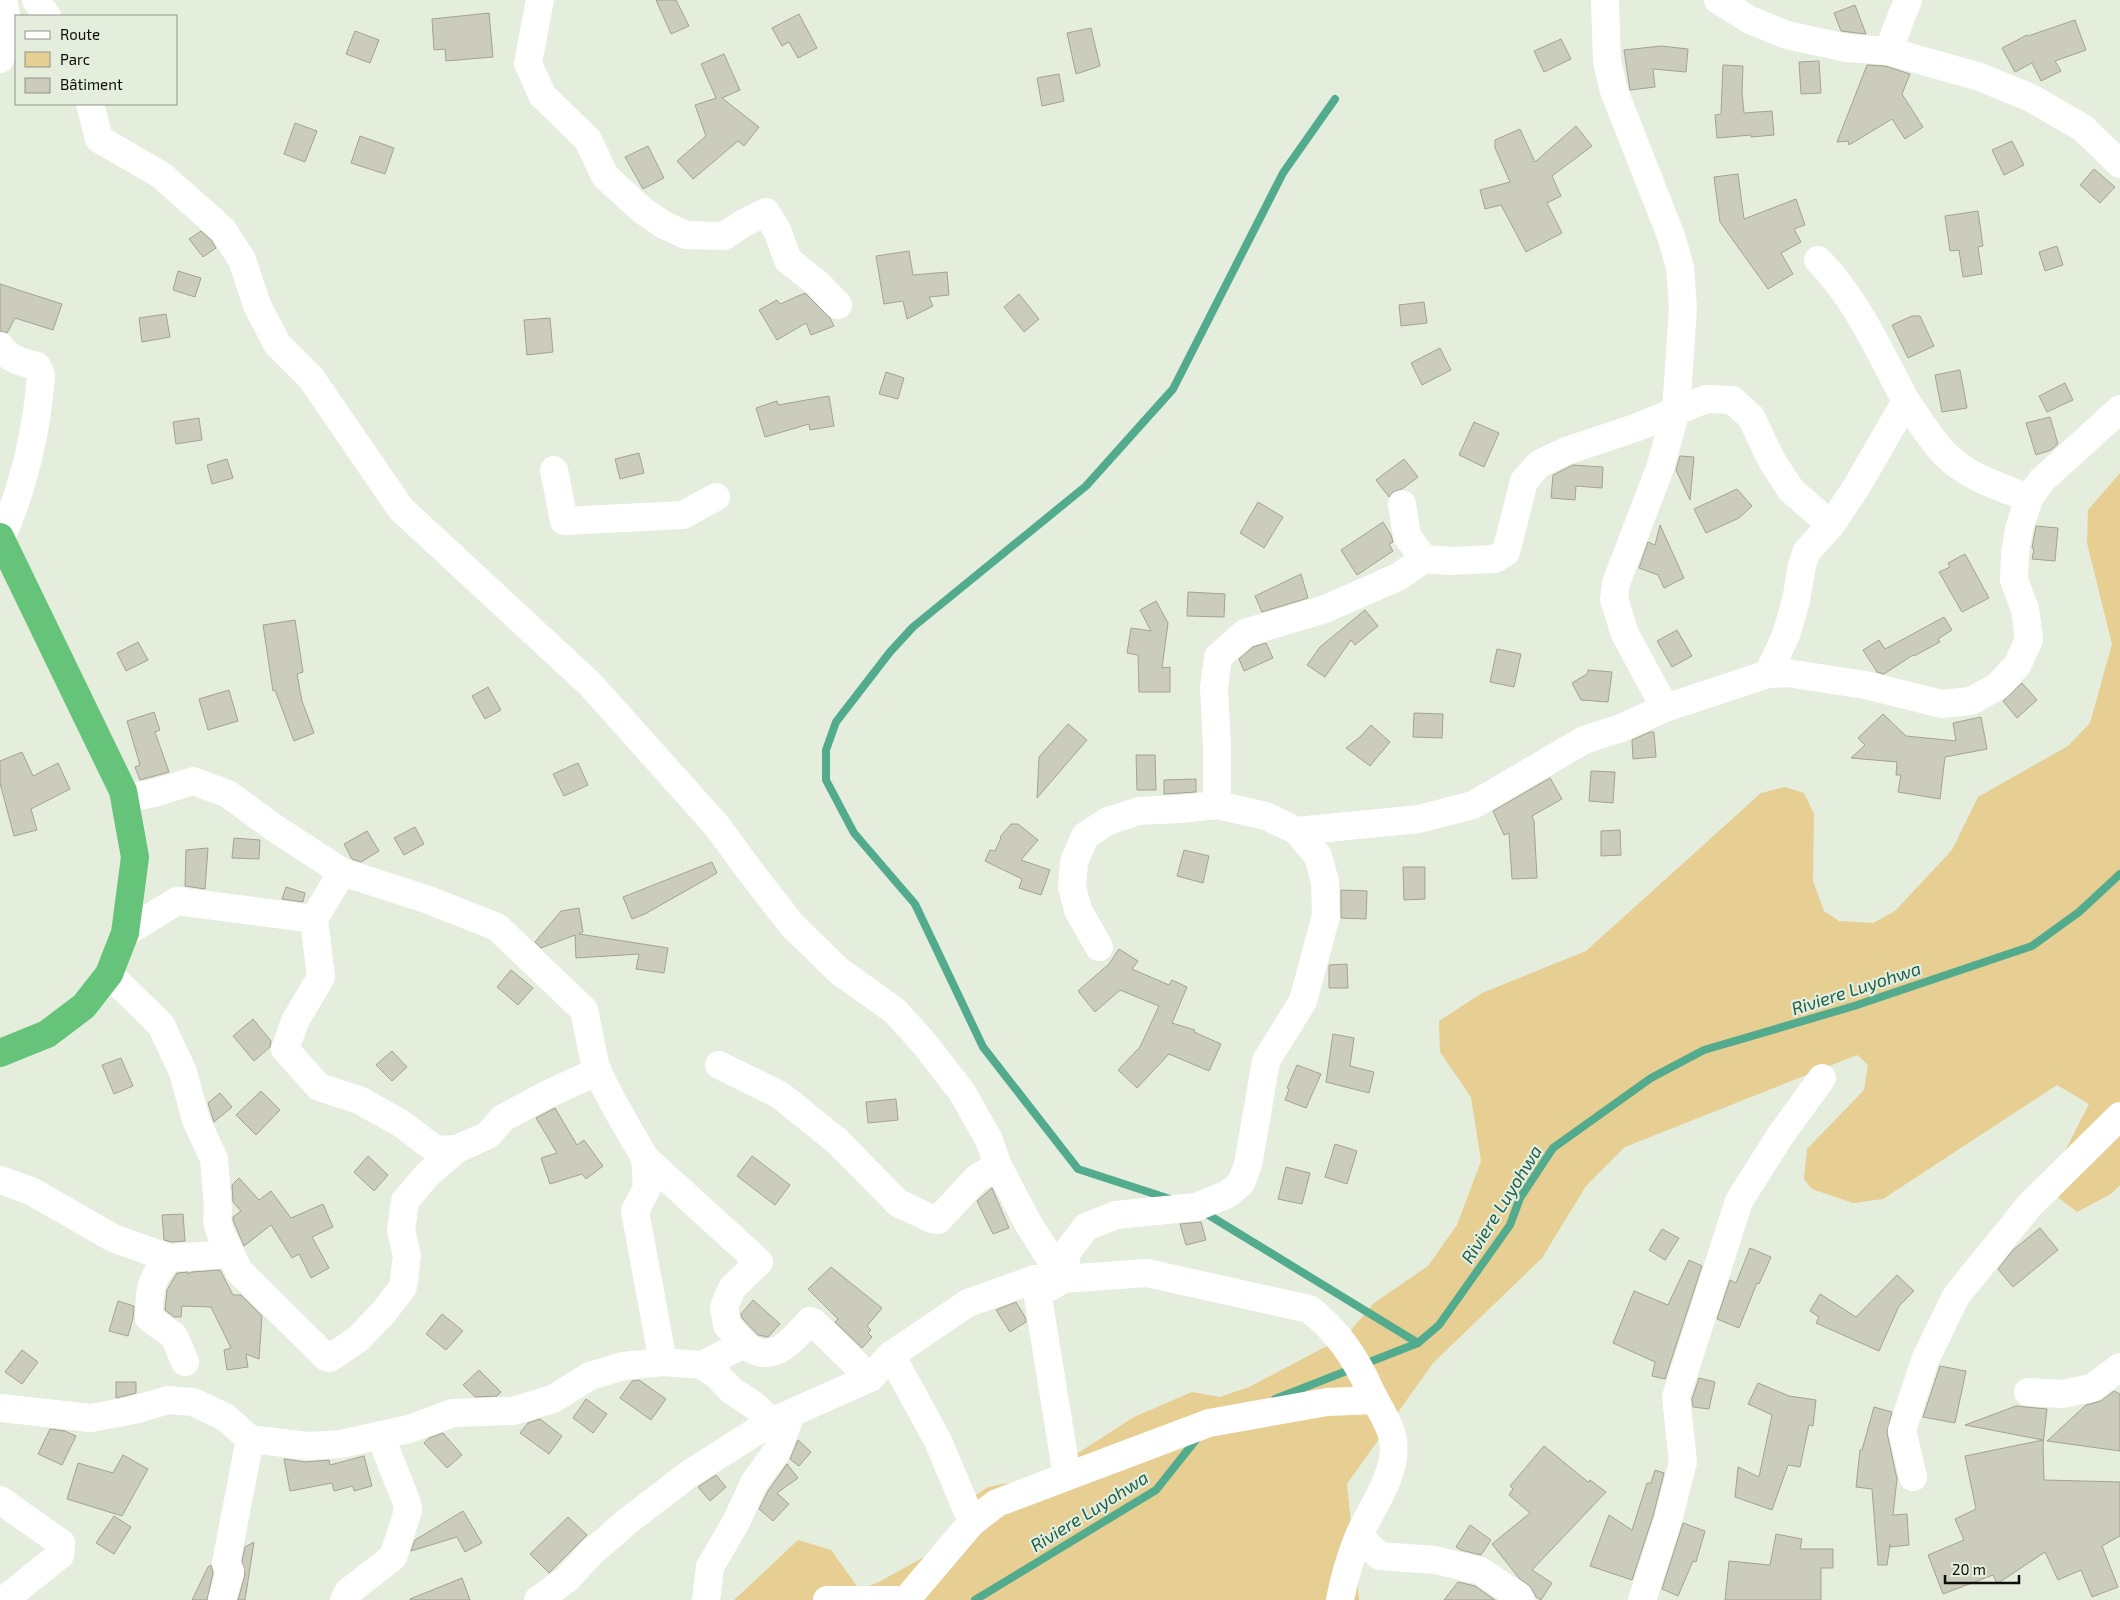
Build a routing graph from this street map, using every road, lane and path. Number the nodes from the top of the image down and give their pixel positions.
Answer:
1 (3, 0) edge
2 (36, 0) edge
3 (540, 0) edge
4 (1605, 0) edge
5 (1718, 0) edge
6 (1908, 0) edge
7 (46, 15) edge
8 (1888, 51) junction
9 (0, 59) edge
10 (90, 105) edge
11 (2120, 164) edge
12 (1818, 260) dead end
13 (838, 305) dead end
14 (0, 346) edge
15 (1906, 401) junction
16 (2120, 409) edge
17 (1676, 411) junction
18 (554, 470) dead end
19 (716, 497) dead end
20 (2029, 498) junction
21 (1402, 504) dead end
22 (1831, 525) junction
23 (1, 538) edge
24 (1424, 559) junction
25 (1768, 674) junction
26 (1665, 708) junction
27 (124, 799) junction
28 (1217, 805) junction
29 (1297, 831) junction
30 (342, 872) junction
31 (314, 919) junction
32 (125, 933) junction
33 (1099, 947) dead end
34 (109, 974) junction
35 (0, 1053) edge
36 (719, 1065) dead end
37 (598, 1071) junction
38 (1822, 1078) dead end
39 (2120, 1116) edge
40 (457, 1149) junction
41 (645, 1158) junction
42 (998, 1166) junction
43 (0, 1180) edge
44 (231, 1254) junction
45 (168, 1258) junction
46 (1035, 1279) junction
47 (1063, 1279) junction
48 (744, 1344) junction
49 (891, 1355) junction
50 (185, 1362) dead end
51 (663, 1362) junction
52 (702, 1365) junction
53 (2120, 1367) edge
54 (870, 1378) junction
55 (2028, 1392) dead end
56 (1375, 1400) junction
57 (0, 1408) edge
58 (781, 1418) junction
59 (380, 1435) junction
60 (250, 1439) junction
61 (1068, 1476) junction
62 (1913, 1477) dead end
63 (0, 1500) edge
64 (972, 1522) junction
65 (1359, 1537) junction
66 (4, 1600) edge
67 (222, 1600) edge
68 (344, 1600) edge
69 (538, 1600) edge
70 (706, 1600) edge
71 (827, 1600) edge
72 (1340, 1600) edge
73 (1520, 1600) edge
74 (1642, 1600) edge

1 - 9 street
2 - 7 street
3 - 13 street
4 - 17 street
5 - 8 street
6 - 8 street
8 - 11 street
10 - 42 street
12 - 15 street
14 - 23 street
15 - 20 street
15 - 22 street
16 - 20 street
17 - 22 street
17 - 24 street
17 - 26 street
18 - 19 street
20 - 25 street
21 - 24 street
22 - 25 street
23 - 27 highway
24 - 28 street
25 - 26 street
26 - 29 street
27 - 30 street
27 - 32 highway
28 - 29 street
28 - 33 street
29 - 47 street
30 - 31 street
30 - 37 street
31 - 32 street
31 - 40 street
32 - 34 highway
34 - 35 highway
34 - 44 street
36 - 42 street
37 - 40 street
37 - 41 street
38 - 74 street
39 - 62 street
40 - 44 street
41 - 48 street
41 - 51 street
42 - 47 street
43 - 45 street
44 - 45 street
45 - 50 street
46 - 47 street
46 - 49 street
46 - 61 street
47 - 56 street
48 - 52 street
48 - 54 street
49 - 54 street
49 - 64 street
51 - 52 street
51 - 59 street
52 - 58 street
53 - 55 street
54 - 58 street
56 - 61 street
56 - 65 street
57 - 60 street
58 - 69 street
58 - 70 street
59 - 60 street
59 - 68 street
60 - 67 street
61 - 64 street
63 - 66 street
64 - 71 street
65 - 72 street
65 - 73 street

